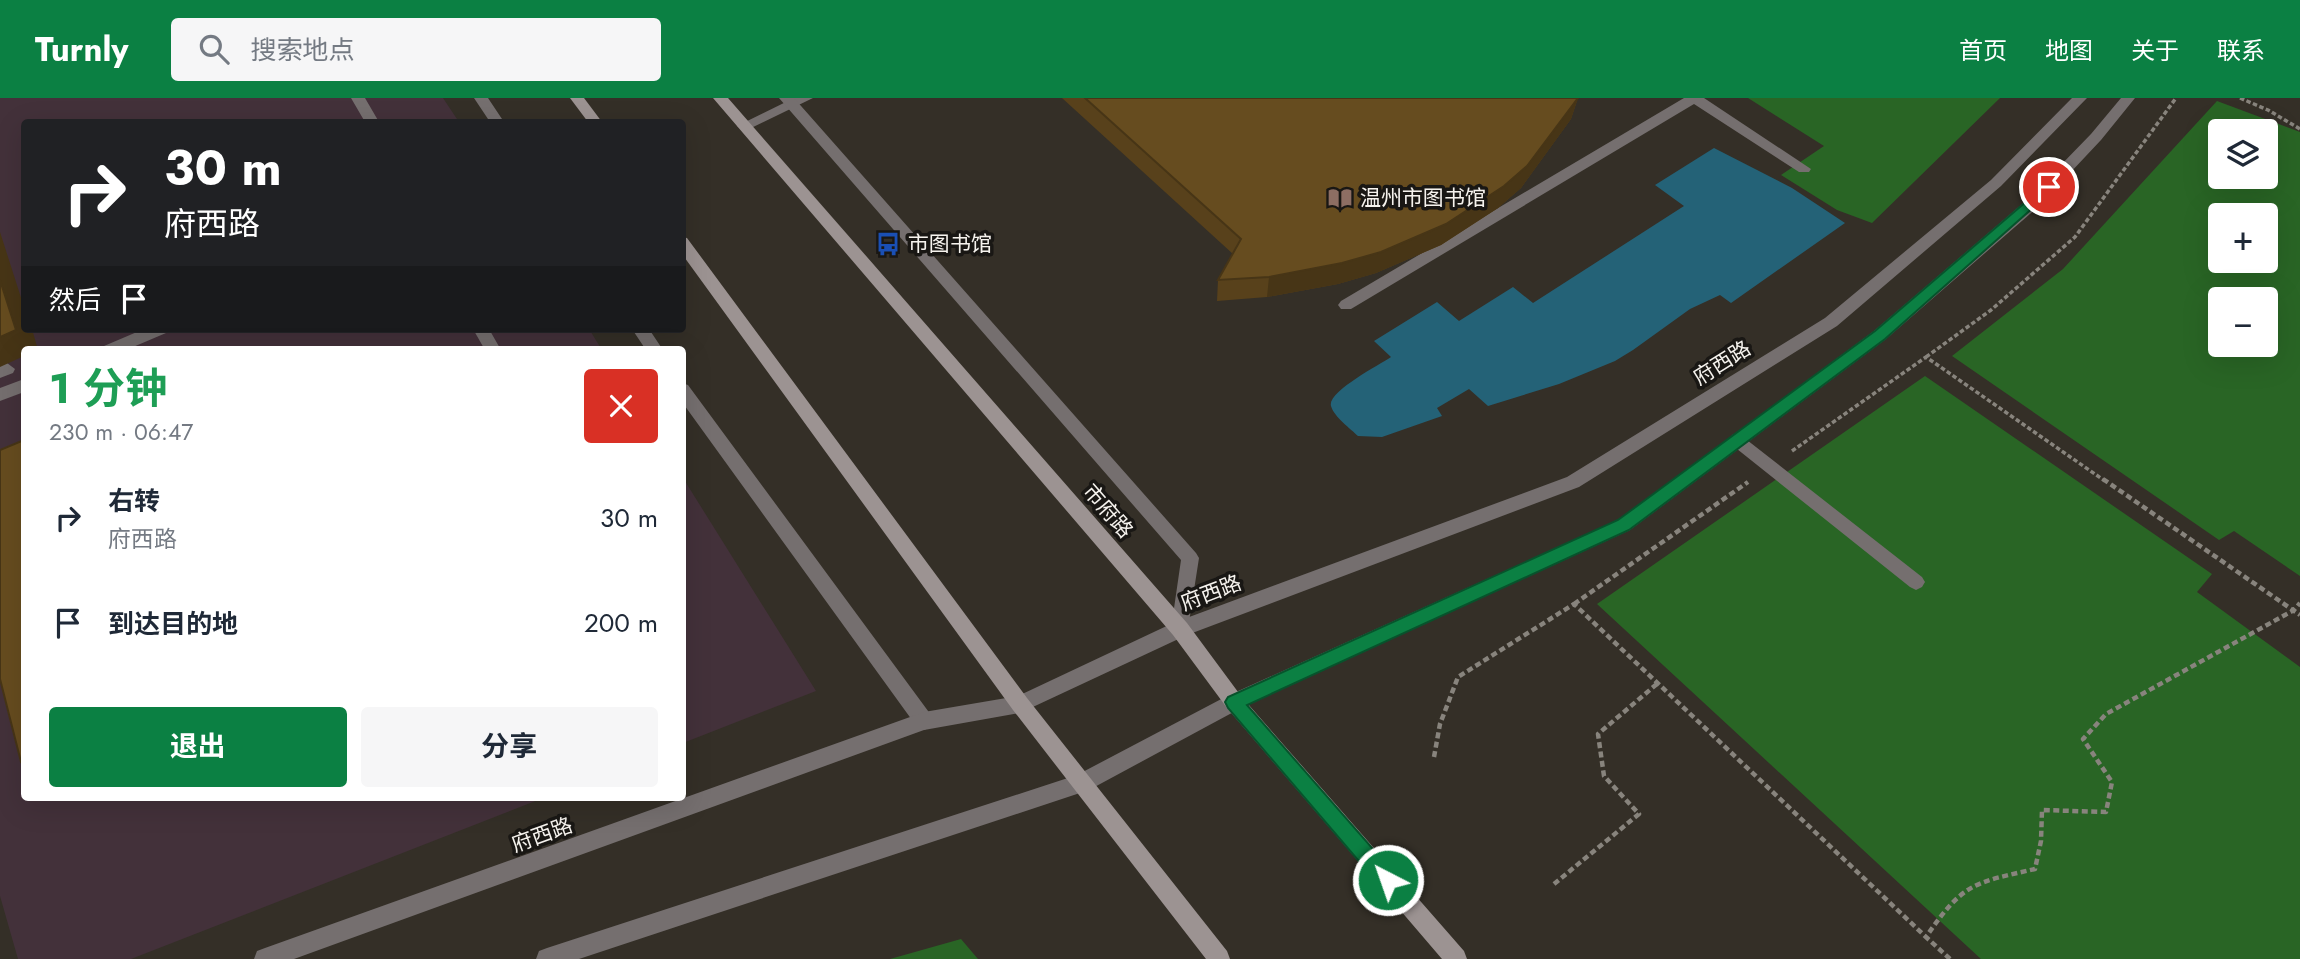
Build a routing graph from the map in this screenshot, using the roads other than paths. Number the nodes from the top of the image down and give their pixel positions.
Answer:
1 (358, 98) edge
2 (481, 98) edge
3 (577, 98) edge
4 (720, 98) edge
5 (1694, 98) edge
6 (2080, 98) edge
7 (2128, 98) edge
8 (794, 100) edge
9 (370, 119) edge
10 (495, 119) edge
11 (593, 119) edge
12 (744, 126) junction
13 (1804, 169) dead end
14 (686, 247) edge
15 (1346, 305) dead end
16 (150, 333) edge
17 (120, 346) edge
18 (21, 386) edge
19 (686, 394) edge
20 (0, 396) edge
21 (1738, 440) junction
22 (1916, 582) dead end
23 (1180, 629) junction
24 (1234, 702) junction
25 (1020, 704) junction
26 (924, 721) junction
27 (1082, 783) junction
28 (265, 959) edge
29 (547, 959) edge
30 (1219, 959) edge
31 (1456, 959) edge

1 - 9 street
2 - 10 street
3 - 11 main road
4 - 12 main road, 市府路
5 - 13 street
5 - 15 street
6 - 23 street, 府西路
7 - 21 street
8 - 12 street
8 - 23 street
12 - 23 main road, 市府路
14 - 25 main road
16 - 17 street
18 - 20 street
19 - 26 street
21 - 22 street
21 - 24 street
23 - 24 main road, 市府路
23 - 25 street, 府西路
24 - 27 street
24 - 31 main road, 市府路
25 - 26 street, 府西路
25 - 27 main road
26 - 28 street, 府西路
27 - 29 street
27 - 30 main road

